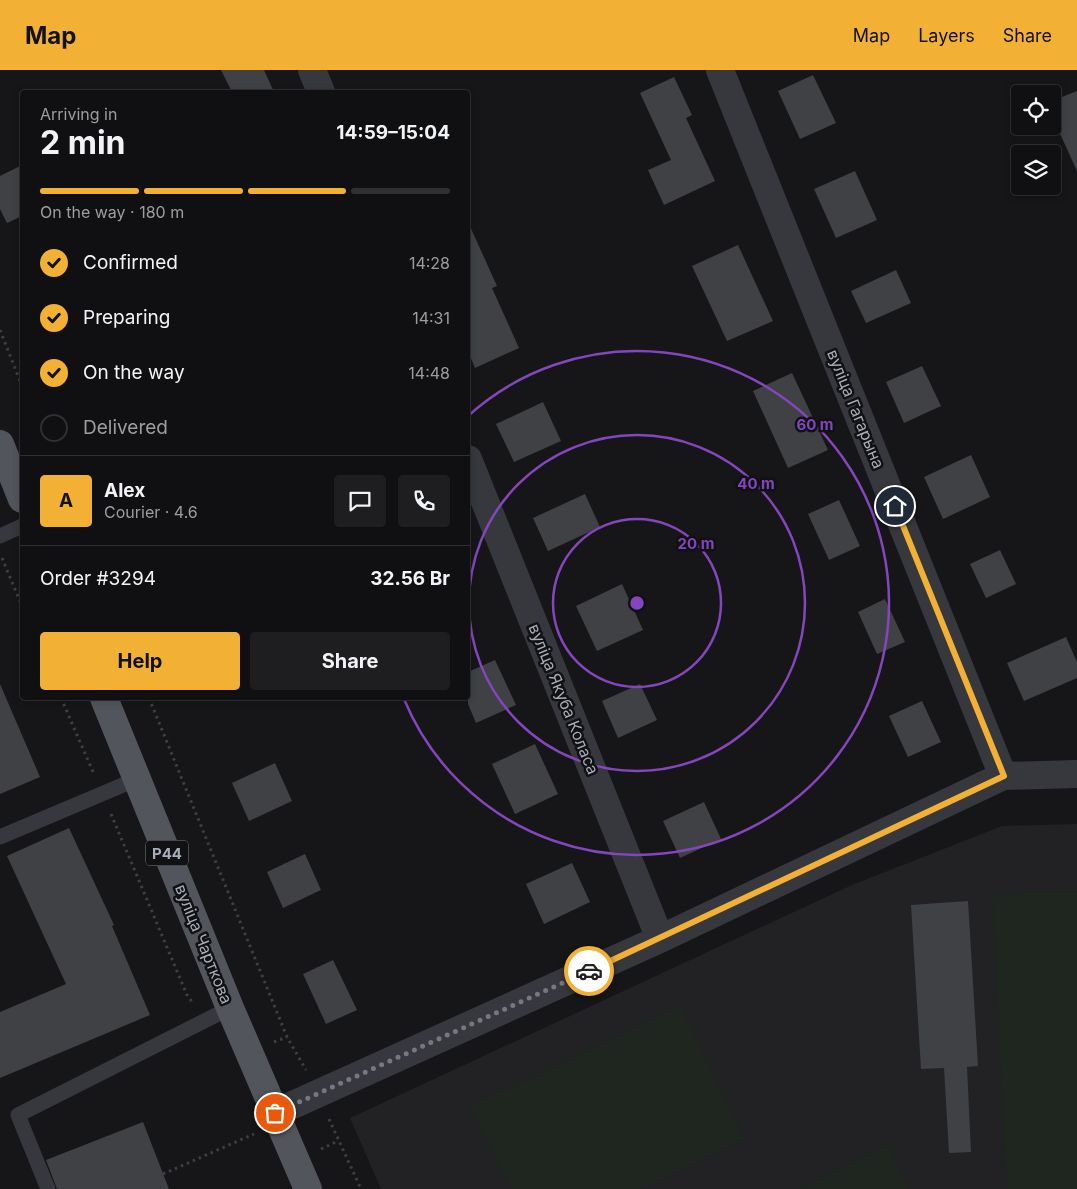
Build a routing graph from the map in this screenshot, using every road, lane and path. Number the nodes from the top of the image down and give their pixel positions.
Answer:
1 (312, 70) edge
2 (720, 70) edge
3 (320, 90) edge
4 (0, 330) edge
5 (20, 381) edge
6 (0, 444) edge
7 (470, 464) edge
8 (20, 494) edge
9 (20, 527) edge
10 (0, 536) edge
11 (0, 552) edge
12 (20, 601) edge
13 (62, 700) edge
14 (105, 700) edge
15 (151, 700) edge
16 (1077, 774) edge
17 (1004, 776) junction
18 (137, 779) junction
19 (102, 794) junction
20 (0, 837) edge
21 (660, 939) junction
22 (230, 1008) junction
23 (205, 1020) junction
24 (318, 1093) junction
25 (275, 1113) junction
26 (259, 1141) dead end
27 (163, 1174) dead end
28 (48, 1189) edge
29 (308, 1189) edge
30 (360, 1189) edge

1 - 3 street
2 - 17 street, вуліца Гагарына
4 - 5 path
6 - 8 main road
7 - 21 street, вуліца Якуба Коласа
9 - 10 lane
11 - 12 path
13 - 19 path
14 - 18 main road, вуліца Чарткова / Р44
15 - 24 path
16 - 17 street
17 - 21 street
18 - 19 lane
18 - 22 main road, вуліца Чарткова / Р44
19 - 20 lane
19 - 23 path
21 - 24 street
22 - 23 lane
22 - 25 main road, вуліца Чарткова / Р44
23 - 28 lane
24 - 25 street
24 - 30 path
25 - 29 main road, вуліца Чарткова / Р44
26 - 27 path

